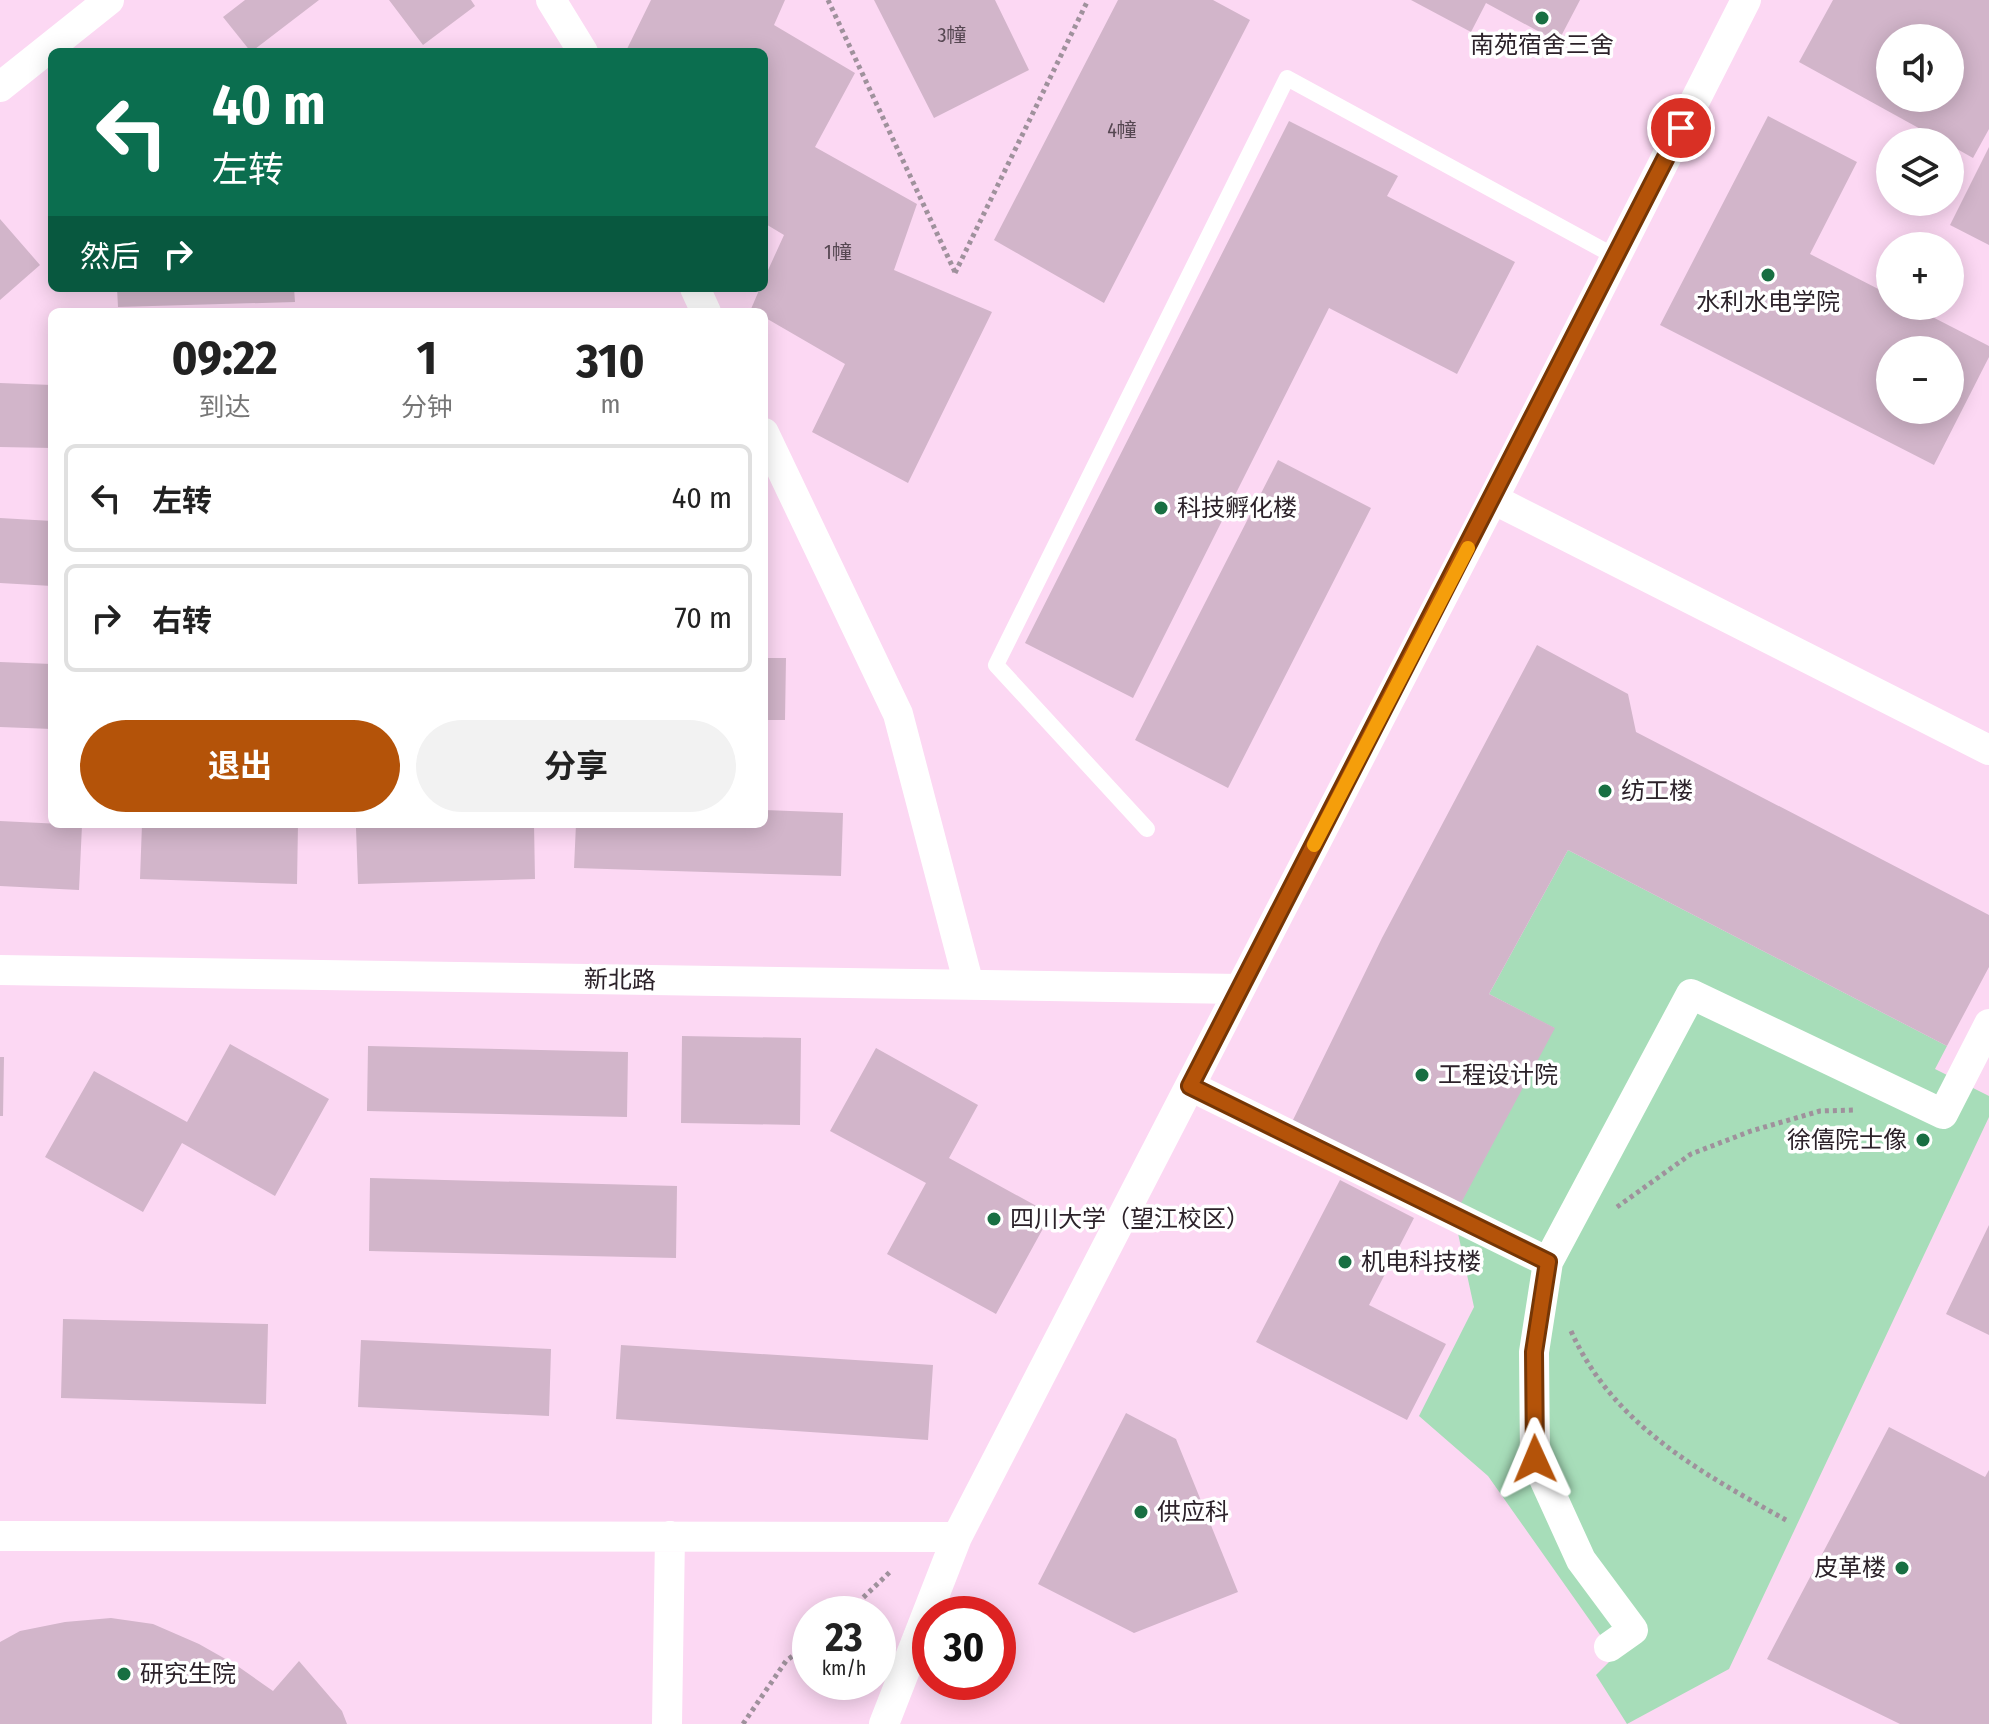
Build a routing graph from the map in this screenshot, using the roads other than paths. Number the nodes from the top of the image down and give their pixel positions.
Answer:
1 (109, 0) edge
2 (551, 0) edge
3 (1746, 0) edge
4 (49, 48) edge
5 (581, 48) edge
6 (48, 49) edge
7 (0, 87) edge
8 (1616, 257) junction
9 (768, 441) edge
10 (1493, 499) junction
11 (1989, 750) edge
12 (1147, 829) dead end
13 (0, 970) edge
14 (969, 985) junction
15 (1240, 989) junction
16 (1989, 1024) edge
17 (1190, 1086) junction
18 (1548, 1262) junction
19 (0, 1536) edge
20 (670, 1536) junction
21 (942, 1536) junction
22 (1609, 1647) dead end
23 (667, 1724) edge
24 (884, 1724) edge

1 - 4 street
2 - 5 street
3 - 8 street
6 - 7 street
8 - 10 street
8 - 12 lane
9 - 14 street
10 - 11 street
10 - 15 street
13 - 14 street, 新北路
14 - 15 street, 新北路
15 - 17 street
16 - 18 street
17 - 18 street
17 - 21 street
18 - 22 street
19 - 20 street
20 - 21 street
20 - 23 street
21 - 24 street

